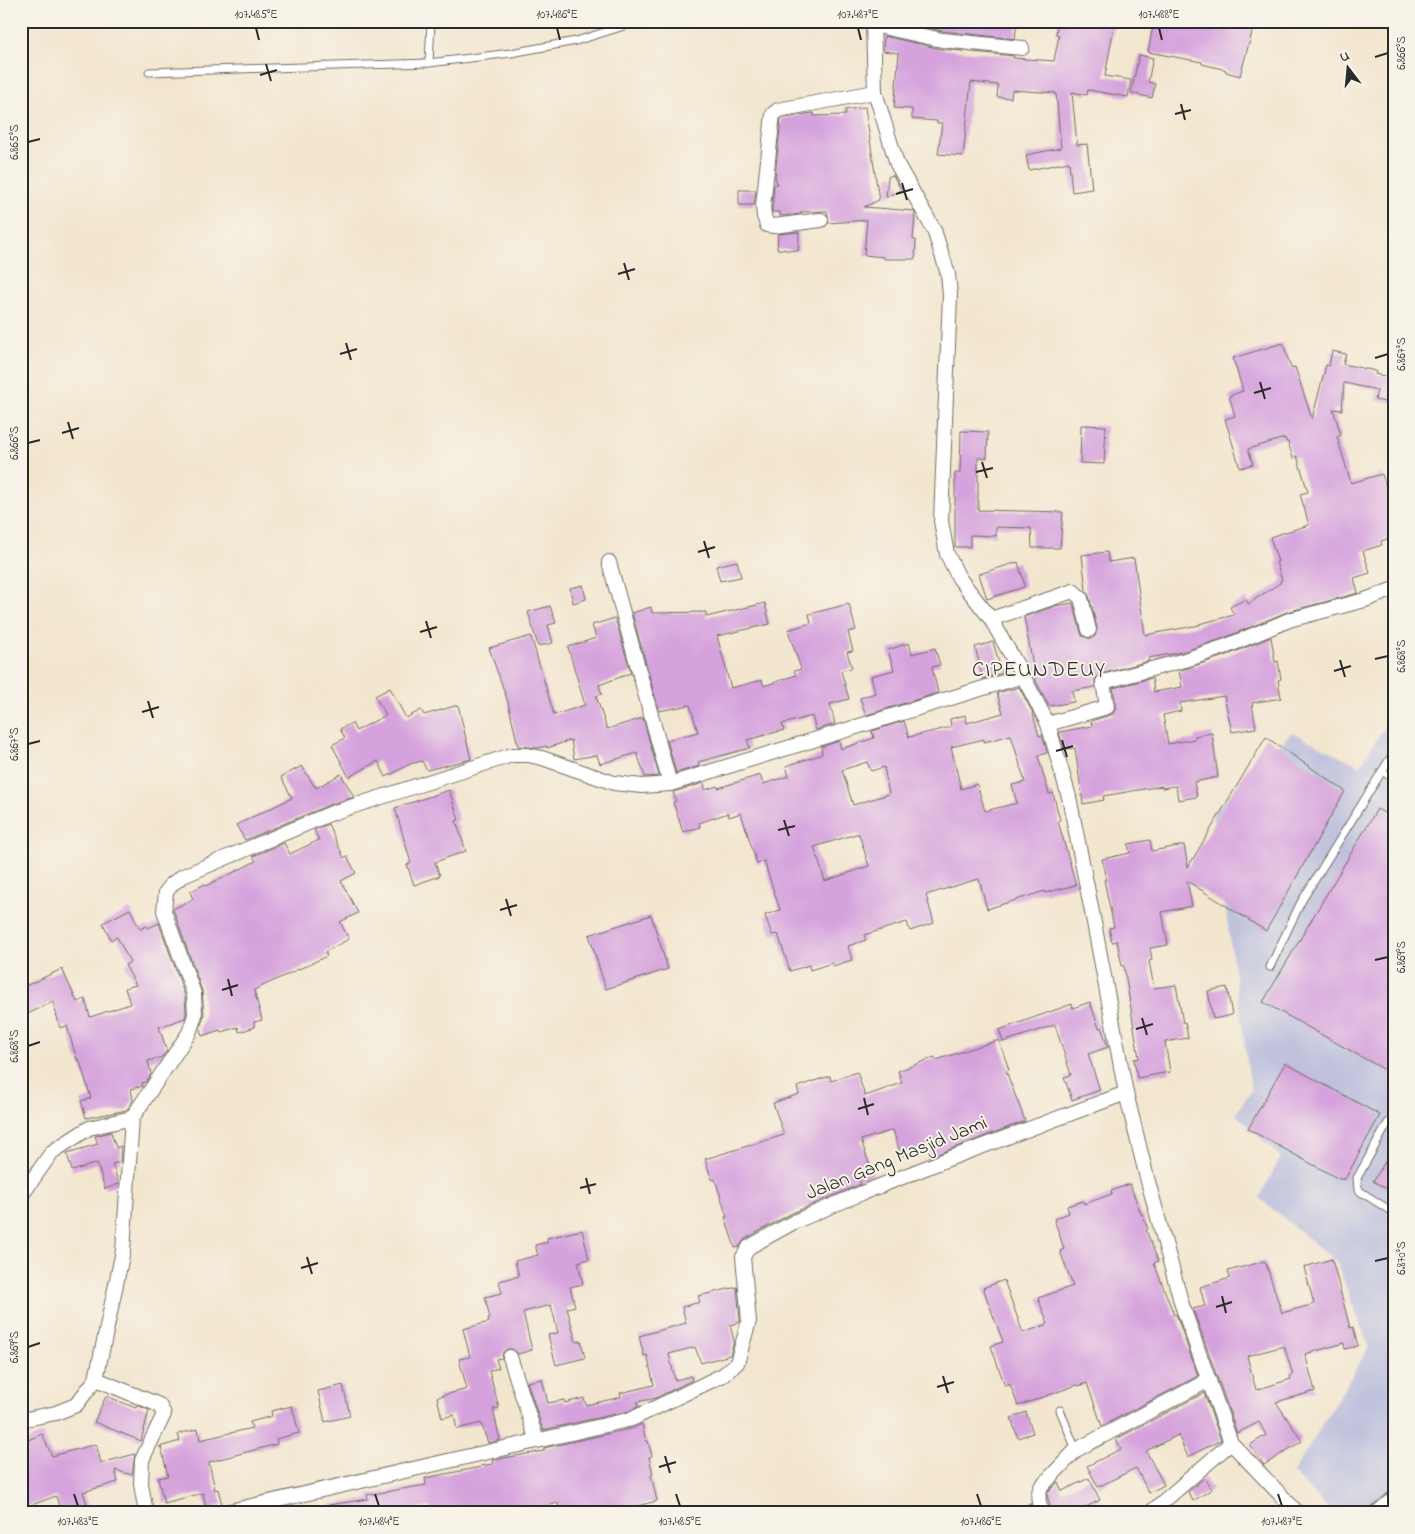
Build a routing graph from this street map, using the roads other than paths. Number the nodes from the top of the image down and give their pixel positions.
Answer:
1 (431, 21) edge
2 (640, 21) edge
3 (873, 23) edge
4 (1022, 48) dead end
5 (429, 63) junction
6 (149, 72) dead end
7 (875, 92) junction
8 (821, 220) dead end
9 (609, 562) dead end
10 (1394, 589) edge
11 (991, 619) junction
12 (1088, 630) dead end
13 (1023, 676) junction
14 (1048, 724) junction
15 (1394, 752) edge
16 (1382, 772) junction
17 (1394, 779) edge
18 (670, 784) junction
19 (1270, 967) dead end
20 (1126, 1093) junction
21 (132, 1118) junction
22 (1394, 1118) edge
23 (21, 1196) edge
24 (1394, 1213) edge
25 (510, 1357) dead end
26 (96, 1379) junction
27 (1209, 1380) junction
28 (1060, 1410) dead end
29 (21, 1420) edge
30 (537, 1441) junction
31 (1231, 1443) junction
32 (1076, 1450) junction
33 (1394, 1498) edge
34 (146, 1513) edge
35 (221, 1513) edge
36 (1043, 1513) edge
37 (1150, 1513) edge
38 (1298, 1513) edge
39 (1377, 1513) edge

1 - 5 lane
2 - 5 lane
3 - 4 street
3 - 7 street
5 - 6 lane
7 - 8 street
7 - 11 street
9 - 18 street
10 - 14 street
11 - 12 street
11 - 13 street
13 - 14 street
13 - 18 street
14 - 20 street
15 - 16 lane
16 - 17 lane
16 - 19 lane
18 - 21 street
20 - 27 street
20 - 30 street, Jalan Gang Masjid Jami
21 - 23 street
21 - 26 street
22 - 24 lane
25 - 30 street
26 - 29 street
26 - 34 street
27 - 31 street
27 - 32 street
28 - 32 lane
30 - 35 street, Jalan Gang Masjid Jami
31 - 37 street
31 - 38 street
32 - 36 street
33 - 39 street

